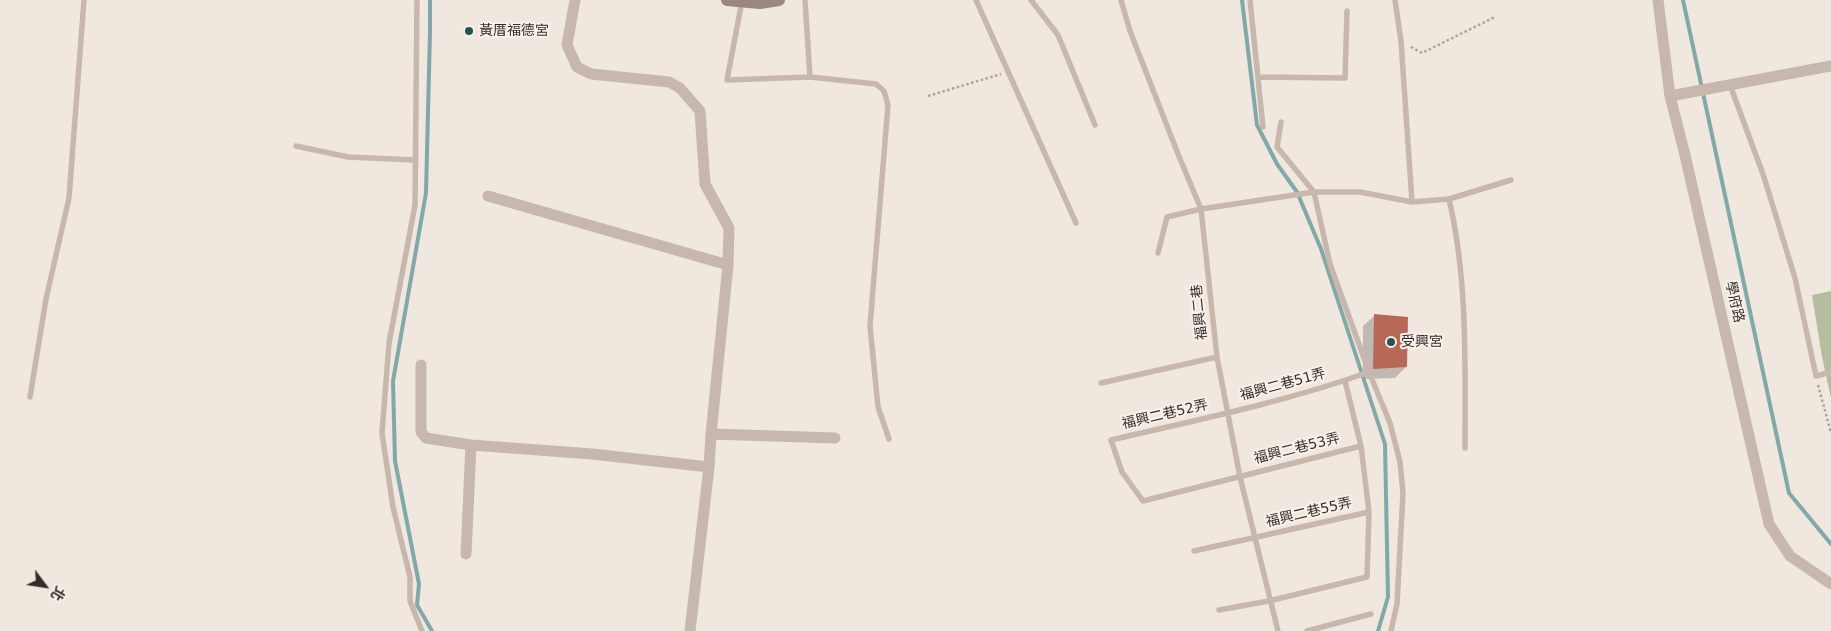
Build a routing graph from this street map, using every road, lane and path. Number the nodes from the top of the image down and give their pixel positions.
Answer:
1 (84, 0) edge
2 (417, 0) edge
3 (575, 0) edge
4 (727, 0) edge
5 (779, 0) edge
6 (805, 0) edge
7 (976, 0) edge
8 (1031, 0) edge
9 (1121, 0) edge
10 (1250, 0) edge
11 (1395, 0) edge
12 (1658, 0) edge
13 (742, 1) edge
14 (1347, 11) dead end
15 (1495, 17) dead end
16 (1401, 41) junction
17 (1831, 66) edge
18 (1008, 72) junction
19 (810, 77) junction
20 (1259, 77) junction
21 (1730, 85) junction
22 (928, 96) dead end
23 (1670, 96) junction
24 (1281, 122) dead end
25 (1095, 125) dead end
26 (1263, 127) dead end
27 (296, 146) dead end
28 (416, 160) junction
29 (1511, 180) dead end
30 (1314, 192) junction
31 (488, 196) dead end
32 (1449, 199) junction
33 (1412, 202) junction
34 (1201, 209) junction
35 (1076, 223) dead end
36 (1158, 253) dead end
37 (728, 265) junction
38 (1217, 357) junction
39 (421, 365) dead end
40 (1369, 372) junction
41 (1831, 372) edge
42 (1816, 376) junction
43 (1345, 381) junction
44 (1101, 383) dead end
45 (30, 397) dead end
46 (1229, 413) junction
47 (1831, 433) edge
48 (711, 434) junction
49 (835, 438) dead end
50 (889, 439) dead end
51 (471, 445) junction
52 (1361, 446) junction
53 (1465, 448) dead end
54 (709, 467) junction
55 (1122, 472) joint
56 (1240, 476) junction
57 (1369, 512) junction
58 (1256, 538) junction
59 (1194, 551) dead end
60 (466, 554) dead end
61 (1831, 584) edge
62 (1269, 601) junction
63 (1219, 610) dead end
64 (1371, 614) dead end
65 (422, 631) edge
66 (690, 631) edge
67 (1278, 631) edge
68 (1306, 631) edge
69 (1391, 631) edge

1 - 45 lane
2 - 28 lane
3 - 37 street
4 - 13 main road
5 - 13 main road
6 - 19 lane
7 - 18 lane
8 - 25 lane
9 - 34 lane, 福興二巷
10 - 20 lane
11 - 16 lane
12 - 23 street, 學府路
13 - 19 lane
14 - 20 lane
15 - 16 path
16 - 33 lane
17 - 21 street
18 - 22 path
18 - 35 lane
19 - 50 lane
20 - 26 lane
21 - 23 street
21 - 42 lane
23 - 61 street, 學府路
24 - 30 lane
27 - 28 lane
28 - 65 lane
29 - 32 lane
30 - 33 lane
30 - 34 lane
30 - 40 lane
31 - 37 street
32 - 33 lane
32 - 53 lane
34 - 36 lane
34 - 38 lane, 福興二巷
37 - 48 street
38 - 44 lane
38 - 46 lane, 福興二巷
39 - 51 street
40 - 43 lane, 福興二巷51弄
40 - 69 lane
41 - 42 lane
42 - 47 path
43 - 46 lane, 福興二巷51弄
43 - 52 lane
46 - 55 lane, 福興二巷52弄
46 - 56 lane, 福興二巷
48 - 49 street
48 - 54 street
51 - 54 street
51 - 60 street
52 - 56 lane, 福興二巷53弄
52 - 57 lane
54 - 66 street
55 - 56 lane, 福興二巷53弄
56 - 58 lane, 福興二巷
57 - 58 lane, 福興二巷55弄
57 - 62 lane
58 - 59 lane, 福興二巷55弄
58 - 62 lane, 福興二巷
62 - 63 lane
62 - 67 lane, 福興二巷
64 - 68 lane

